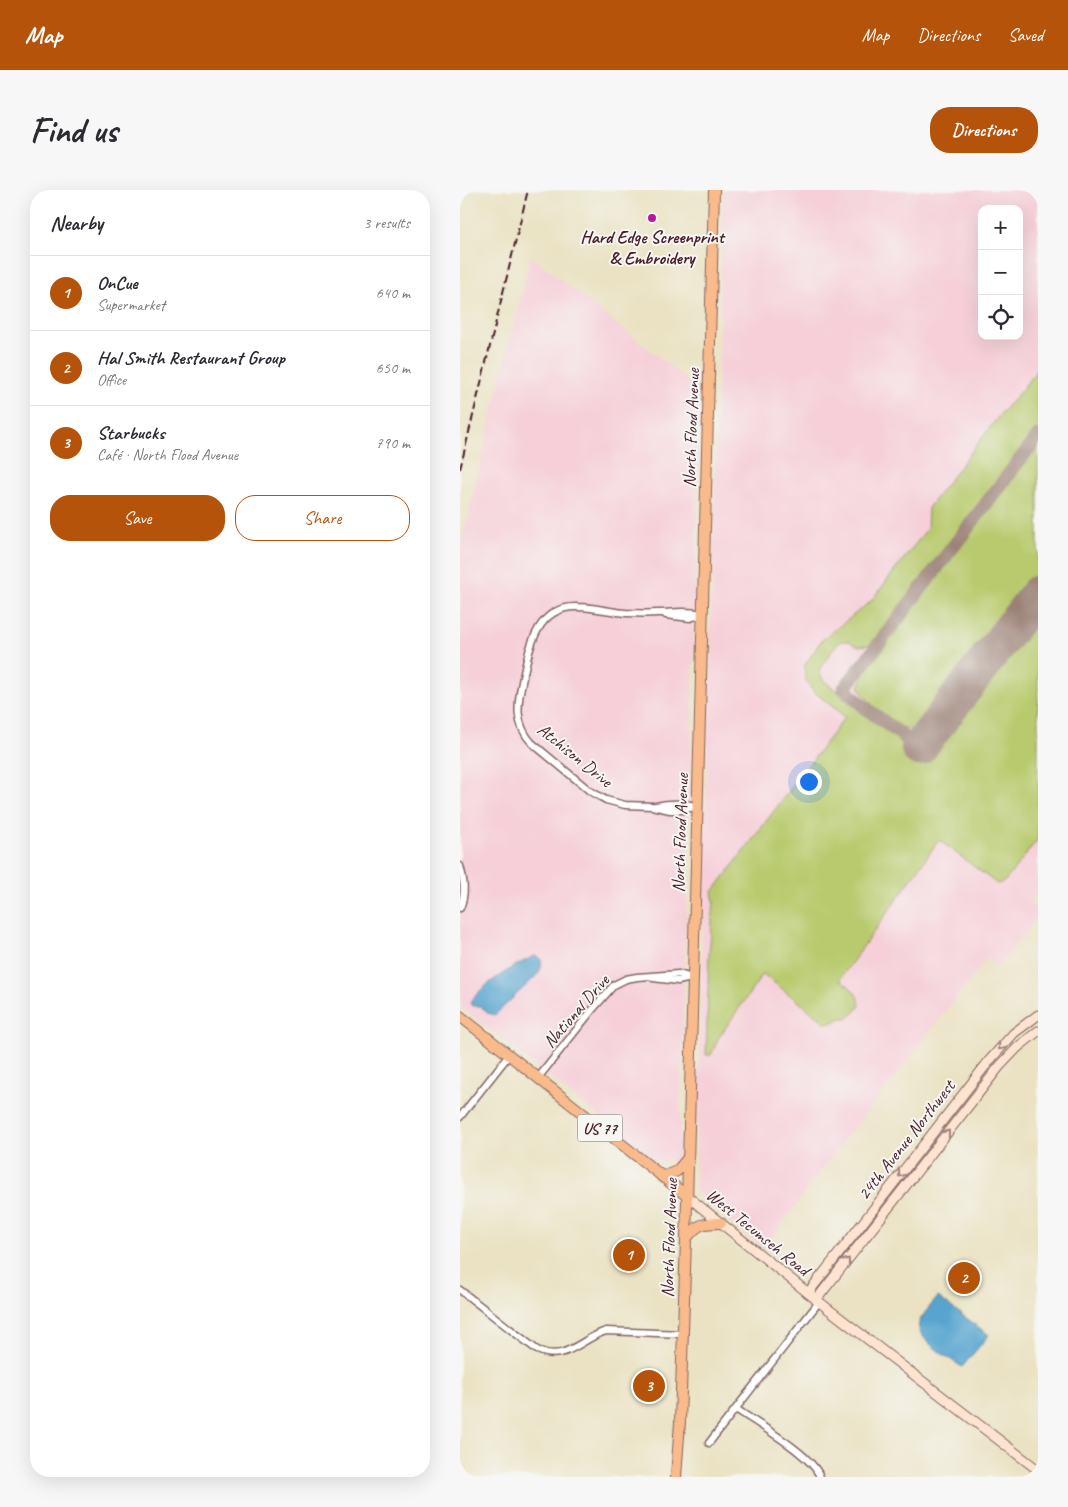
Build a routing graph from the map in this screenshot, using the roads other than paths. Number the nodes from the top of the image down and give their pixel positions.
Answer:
1 (714, 190) edge
2 (702, 614) junction
3 (697, 806) junction
4 (460, 866) edge
5 (460, 908) edge
6 (692, 978) junction
7 (1038, 1015) edge
8 (460, 1016) edge
9 (1038, 1031) edge
10 (509, 1055) junction
11 (538, 1078) junction
12 (460, 1116) edge
13 (688, 1158) junction
14 (662, 1177) junction
15 (687, 1196) junction
16 (721, 1223) junction
17 (686, 1239) junction
18 (460, 1290) edge
19 (808, 1293) junction
20 (818, 1301) junction
21 (683, 1334) junction
22 (736, 1409) junction
23 (709, 1443) dead end
24 (1038, 1470) edge
25 (676, 1477) edge
26 (820, 1477) edge

1 - 2 main road, North Flood Avenue
2 - 3 main road, North Flood Avenue
2 - 3 street, Atchison Drive
3 - 6 main road, North Flood Avenue
4 - 5 street
6 - 11 street, National Drive
6 - 13 main road, North Flood Avenue
7 -> 19 main road, 24th Avenue Northwest
8 - 10 main road, West Tecumseh Road / US 77
20 -> 9 main road, 24th Avenue Northwest
10 - 11 main road, West Tecumseh Road / US 77
10 - 12 street
11 - 14 main road, West Tecumseh Road / US 77
13 - 14 main road
13 - 15 main road, North Flood Avenue
14 - 15 main road, West Tecumseh Road / US 77
15 - 16 main road, West Tecumseh Road
15 - 17 main road, North Flood Avenue
16 - 17 main road
16 - 19 main road, West Tecumseh Road
17 - 21 main road, North Flood Avenue
18 - 21 street
19 - 20 main road, West Tecumseh Road
20 - 22 street, 24th Avenue Northwest
20 - 24 main road, West Tecumseh Road
21 - 25 main road, North Flood Avenue
22 - 23 street, 24th Avenue Northwest
22 - 26 street

